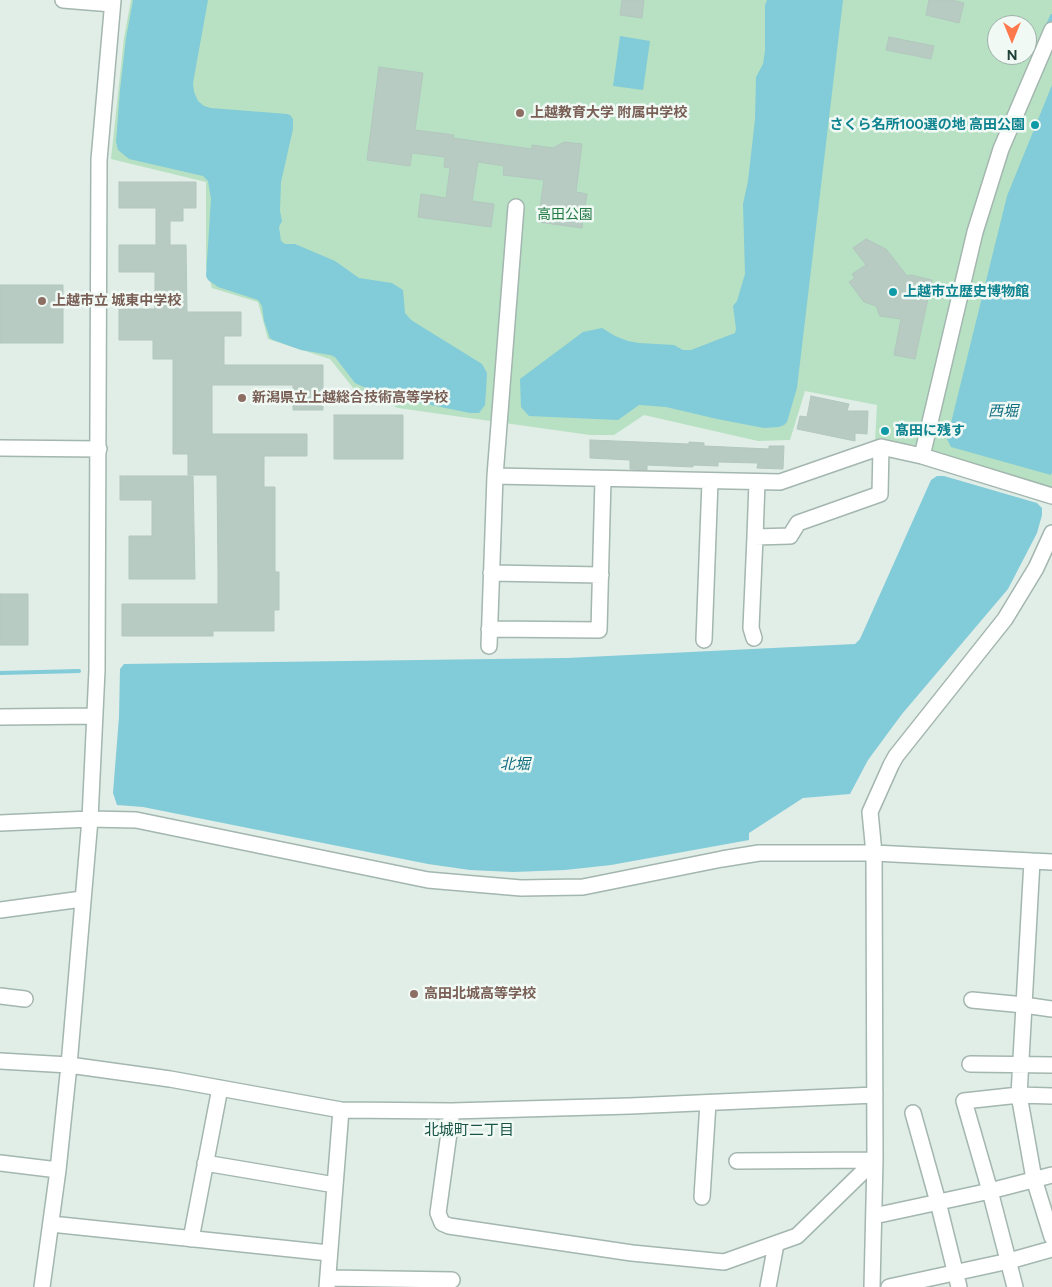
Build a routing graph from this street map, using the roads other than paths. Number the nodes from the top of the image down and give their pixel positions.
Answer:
1 (63, 0) edge
2 (113, 2) edge
3 (1052, 30) edge
4 (516, 207) dead end
5 (882, 447) junction
6 (0, 448) edge
7 (99, 449) junction
8 (922, 456) junction
9 (495, 476) junction
10 (604, 479) junction
11 (710, 481) junction
12 (757, 482) junction
13 (1052, 496) edge
14 (1052, 533) edge
15 (755, 537) junction
16 (491, 573) junction
17 (601, 575) junction
18 (489, 629) junction
19 (754, 638) dead end
20 (704, 640) dead end
21 (489, 646) dead end
22 (95, 716) junction
23 (0, 717) edge
24 (90, 819) junction
25 (0, 823) edge
26 (874, 853) junction
27 (1032, 861) junction
28 (1052, 862) edge
29 (82, 899) junction
30 (0, 910) edge
31 (0, 996) edge
32 (25, 998) dead end
33 (972, 1000) dead end
34 (1024, 1005) junction
35 (1052, 1009) edge
36 (0, 1061) edge
37 (970, 1064) dead end
38 (1020, 1064) junction
39 (70, 1065) junction
40 (1052, 1065) edge
41 (220, 1088) junction
42 (875, 1095) junction
43 (1018, 1095) junction
44 (1052, 1096) edge
45 (708, 1102) junction
46 (341, 1110) junction
47 (452, 1111) junction
48 (913, 1113) dead end
49 (875, 1160) junction
50 (737, 1161) dead end
51 (0, 1162) edge
52 (206, 1163) junction
53 (58, 1170) junction
54 (1052, 1174) edge
55 (1034, 1179) junction
56 (335, 1186) junction
57 (990, 1191) junction
58 (702, 1197) dead end
59 (938, 1202) junction
60 (874, 1216) junction
61 (51, 1224) junction
62 (1052, 1237) edge
63 (191, 1239) junction
64 (776, 1244) junction
65 (1052, 1249) edge
66 (329, 1254) junction
67 (1009, 1261) junction
68 (452, 1280) dead end
69 (957, 1280) edge
70 (327, 1282) edge
71 (42, 1287) edge
72 (768, 1287) edge
73 (872, 1287) edge
74 (889, 1287) edge
75 (1015, 1287) edge

1 - 2 street
2 - 7 street
3 - 8 street
4 - 9 street
5 - 8 street
5 - 12 street
5 - 15 street
6 - 7 street
7 - 22 street
8 - 13 street
9 - 10 street
9 - 16 street
10 - 11 street
10 - 17 street
11 - 12 street
11 - 20 street
12 - 15 street
14 - 26 street
15 - 19 street
16 - 17 street
16 - 18 street
17 - 18 street
18 - 21 street
22 - 23 street
22 - 24 street
24 - 25 street
24 - 26 street
24 - 29 street
26 - 27 street
26 - 42 street
27 - 28 street
27 - 34 street
29 - 30 street
29 - 39 street
31 - 32 street
33 - 34 street
34 - 35 street
34 - 38 street
36 - 39 street
37 - 38 street
38 - 40 street
38 - 43 street
39 - 41 street
39 - 53 street
41 - 46 street
41 - 52 street
42 - 45 street
42 - 49 street
43 - 44 street
43 - 55 street
43 - 57 street
45 - 47 street
45 - 58 street
46 - 47 street
46 - 56 street
47 - 64 street
48 - 59 street
49 - 50 street
49 - 60 street
49 - 64 street
51 - 53 street
52 - 56 street
52 - 63 street
53 - 61 street
54 - 55 street
55 - 57 street
55 - 62 street
56 - 66 street
57 - 59 street
57 - 67 street
59 - 60 street
59 - 69 street
60 - 73 street
61 - 63 street
61 - 71 street
63 - 66 street
64 - 72 street
65 - 67 street
66 - 70 street
67 - 69 street
67 - 75 street
68 - 70 street
69 - 74 street

